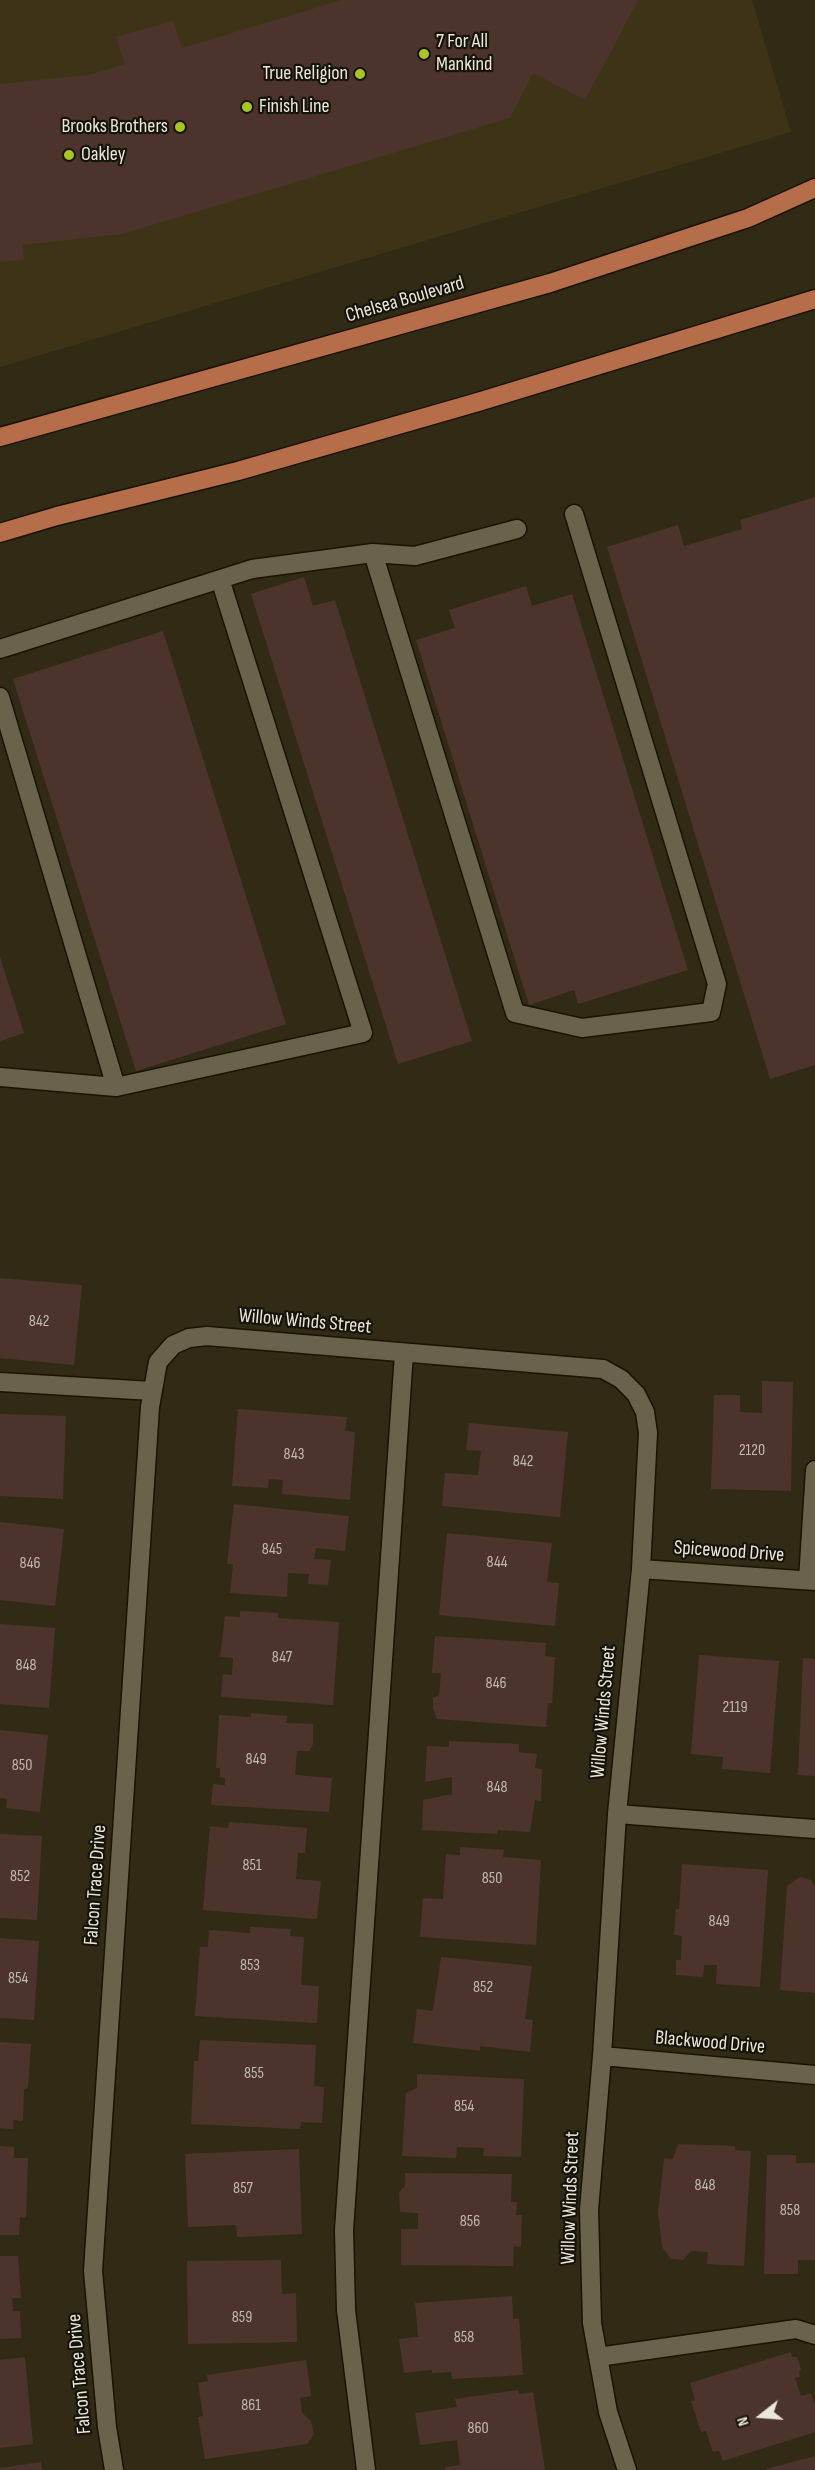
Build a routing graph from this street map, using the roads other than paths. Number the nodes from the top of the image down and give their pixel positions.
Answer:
1 (815, 188) edge
2 (815, 299) edge
3 (0, 437) edge
4 (574, 514) dead end
5 (517, 529) dead end
6 (0, 533) edge
7 (373, 553) junction
8 (220, 579) junction
9 (0, 649) edge
10 (0, 697) edge
11 (0, 1077) edge
12 (116, 1087) junction
13 (207, 1336) joint
14 (404, 1353) junction
15 (0, 1382) edge
16 (152, 1391) junction
17 (815, 1470) edge
18 (641, 1569) junction
19 (811, 1580) edge
20 (617, 1814) junction
21 (815, 1829) edge
22 (602, 2056) junction
23 (815, 2075) edge
24 (815, 2335) edge
25 (598, 2357) junction
26 (114, 2470) edge
27 (366, 2470) edge
28 (627, 2470) edge

1 - 3 main road, Chelsea Boulevard
2 - 6 main road
4 - 7 street
5 - 7 street
7 - 8 street
8 - 9 street
8 - 12 street
10 - 12 street
11 - 12 street
13 - 14 street, Willow Winds Street
13 - 16 street, Falcon Trace Drive
14 - 18 street, Willow Winds Street
14 - 27 street
15 - 16 street
16 - 26 street, Falcon Trace Drive
17 - 19 street
18 - 19 street, Spicewood Drive
18 - 20 street, Willow Winds Street
20 - 21 street
20 - 22 street, Willow Winds Street
22 - 23 street, Blackwood Drive
22 - 25 street, Willow Winds Street
24 - 25 street
25 - 28 street, Willow Winds Street

